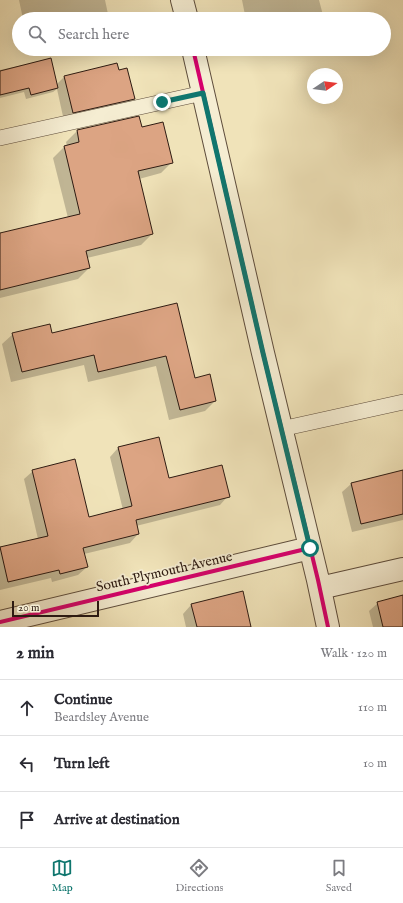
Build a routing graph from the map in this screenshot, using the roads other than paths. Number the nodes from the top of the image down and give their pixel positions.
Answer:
1 (182, 0) edge
2 (185, 12) edge
3 (195, 56) edge
4 (203, 93) junction
5 (0, 138) edge
6 (403, 402) edge
7 (282, 429) junction
8 (310, 548) junction
9 (403, 569) edge
10 (320, 588) junction
11 (0, 622) edge
12 (328, 627) edge

1 - 2 street
3 - 4 street
4 - 5 lane
4 - 7 street
6 - 7 lane
7 - 8 street
8 - 10 street
8 - 11 street, South Plymouth Avenue
9 - 10 street
10 - 12 street

